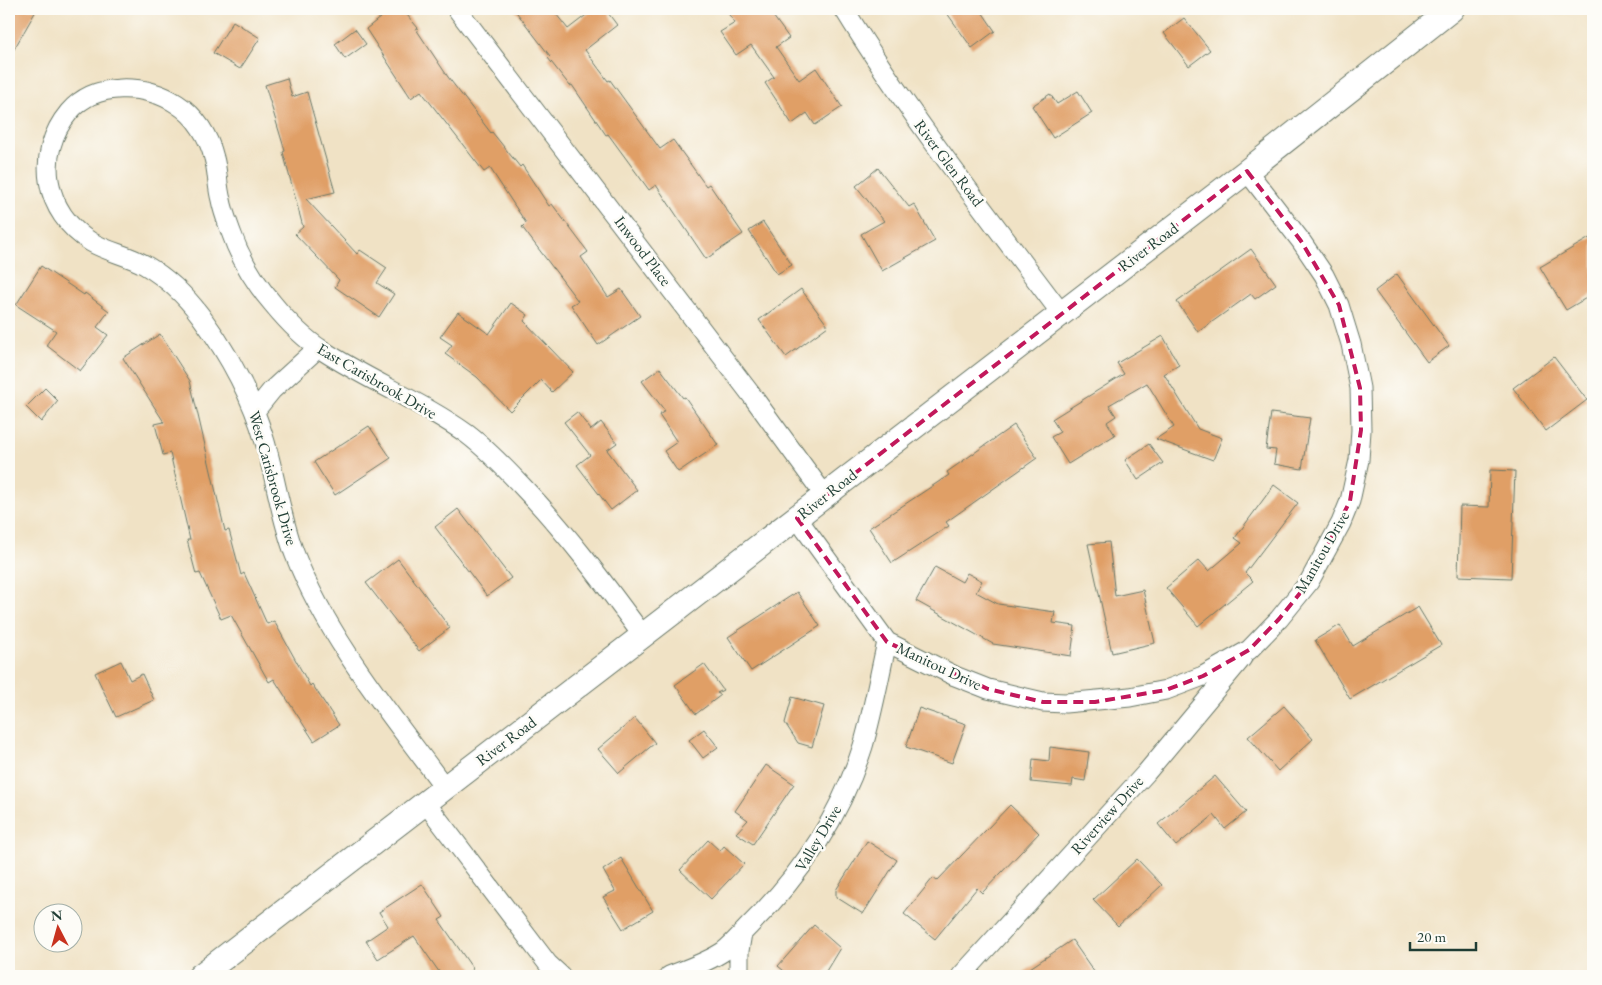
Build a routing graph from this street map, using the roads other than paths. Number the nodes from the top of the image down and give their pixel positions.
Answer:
1 (458, 9) edge
2 (844, 9) edge
3 (1452, 9) edge
4 (78, 103) joint
5 (1247, 171) junction
6 (1061, 313) junction
7 (318, 348) junction
8 (255, 411) junction
9 (825, 496) junction
10 (797, 518) junction
11 (643, 636) junction
12 (887, 642) junction
13 (1249, 650) junction
14 (445, 788) junction
15 (425, 802) junction
16 (742, 933) junction
17 (200, 976) edge
18 (560, 976) edge
19 (669, 976) edge
20 (738, 976) edge
21 (961, 976) edge

1 - 9 street, Inwood Place
2 - 6 street, River Glen Road
3 - 5 street, River Road
4 - 7 street, East Carisbrook Drive
4 - 8 street, West Carisbrook Drive
5 - 6 street, River Road
5 - 13 street, Manitou Drive
6 - 9 street, River Road
7 - 8 street
7 - 11 street, East Carisbrook Drive
8 - 14 street, West Carisbrook Drive
9 - 10 street, River Road
10 - 11 street, River Road
10 - 12 street, Manitou Drive
11 - 14 street, River Road
12 - 13 street, Manitou Drive
12 - 16 street, Valley Drive
13 - 21 street, Riverview Drive
14 - 15 street, River Road
15 - 17 street, River Road
15 - 18 street
16 - 19 street, Valley Drive
16 - 20 street

